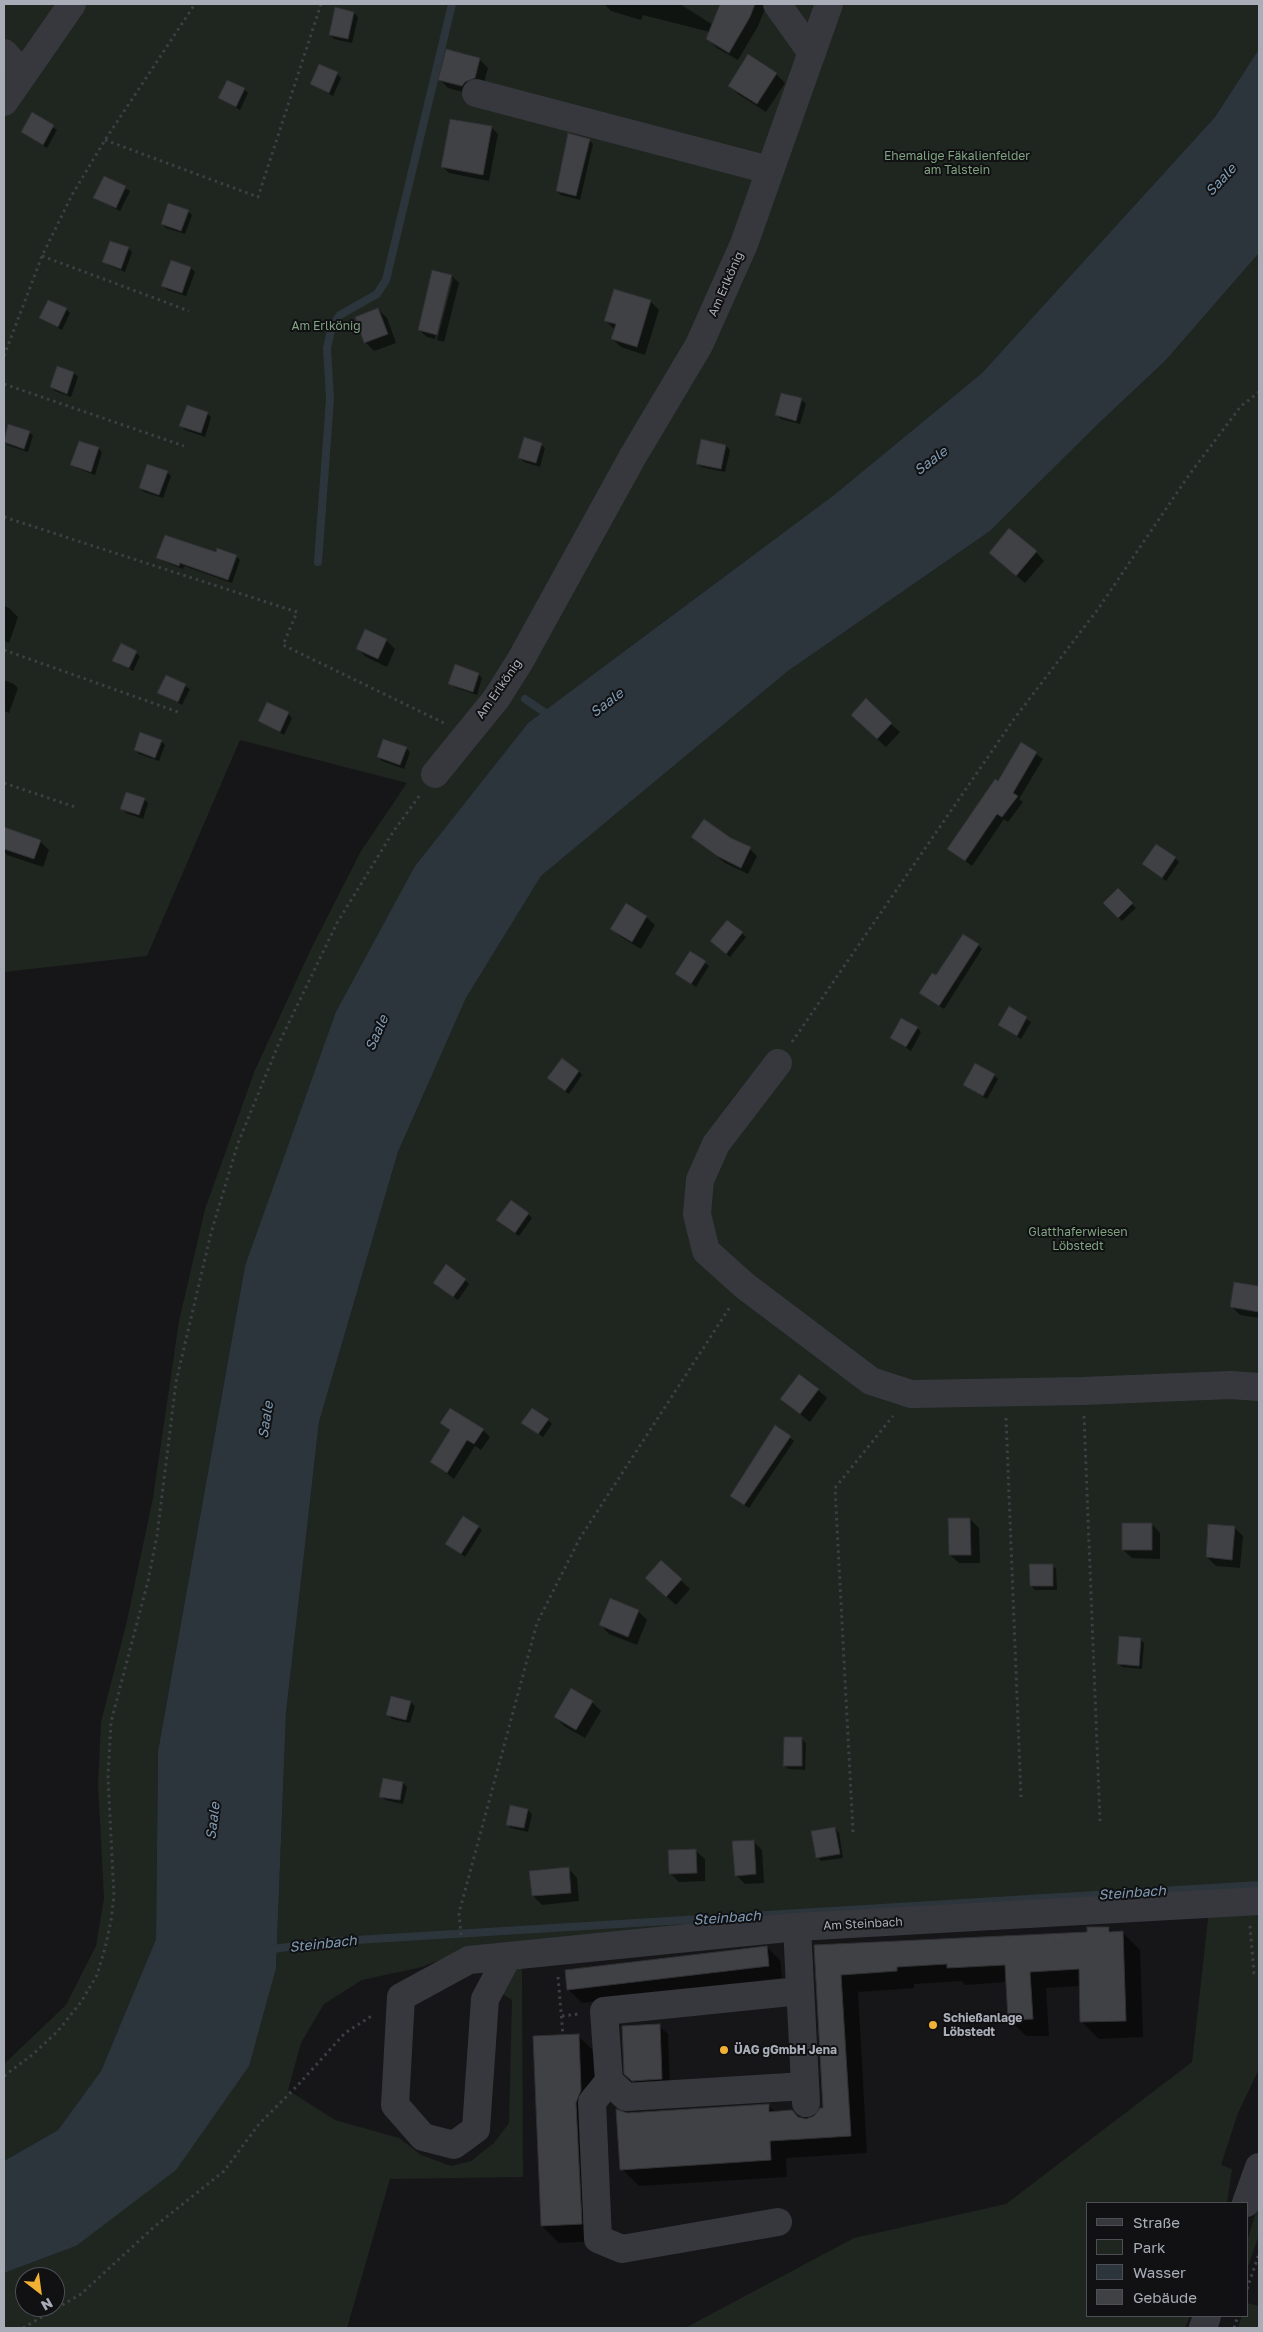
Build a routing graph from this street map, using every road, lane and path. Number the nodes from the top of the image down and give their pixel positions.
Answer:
1 (72, 4) edge
2 (195, 4) edge
3 (321, 4) edge
4 (777, 4) edge
5 (830, 4) edge
6 (812, 53) junction
7 (4, 54) edge
8 (22, 74) junction
9 (476, 93) dead end
10 (4, 102) edge
11 (105, 140) junction
12 (769, 170) junction
13 (42, 256) junction
14 (189, 310) dead end
15 (4, 356) edge
16 (4, 384) edge
17 (1259, 392) edge
18 (184, 446) dead end
19 (4, 516) edge
20 (4, 650) edge
21 (178, 712) dead end
22 (467, 734) junction
23 (435, 774) joint
24 (4, 783) edge
25 (75, 806) dead end
26 (778, 1063) joint
27 (744, 1286) junction
28 (1259, 1387) edge
29 (1083, 1391) junction
30 (1005, 1392) junction
31 (911, 1394) junction
32 (1021, 1797) dead end
33 (1100, 1821) dead end
34 (853, 1832) dead end
35 (1256, 1901) edge
36 (459, 1924) dead end
37 (797, 1927) junction
38 (1066, 1943) dead end
39 (1054, 1944) dead end
40 (555, 1952) junction
41 (508, 1956) junction
42 (1259, 1975) edge
43 (800, 1991) junction
44 (401, 1997) junction
45 (563, 2035) dead end
46 (4, 2076) edge
47 (609, 2081) junction
48 (1259, 2167) edge
49 (1246, 2202) edge
50 (778, 2222) dead end
51 (1259, 2254) edge
52 (1248, 2286) edge
53 (23, 2328) edge

1 - 8 street
2 - 11 path
3 - 11 path
4 - 6 street
5 - 6 street, Am Erlkönig
6 - 12 street, Am Erlkönig
7 - 8 street
8 - 10 street
9 - 12 street
11 - 13 path
12 - 22 street, Am Erlkönig
13 - 14 path
13 - 15 path
16 - 18 path
17 - 26 path
19 - 22 path
20 - 21 path
22 - 23 street, Am Erlkönig
23 - 46 path
24 - 25 path
26 - 27 street
27 - 31 street
27 - 36 path
28 - 29 street
29 - 30 street
29 - 33 path
30 - 31 street
30 - 32 path
31 - 34 path
35 - 37 street, Am Steinbach
35 - 42 path
37 - 40 street, Am Steinbach
37 - 43 street
38 - 39 path
40 - 41 street, Am Steinbach
40 - 45 path
41 - 44 street, Am Steinbach
41 - 44 street
43 - 47 street
43 - 47 street
44 - 53 path
47 - 50 street
48 - 49 street
51 - 52 path

